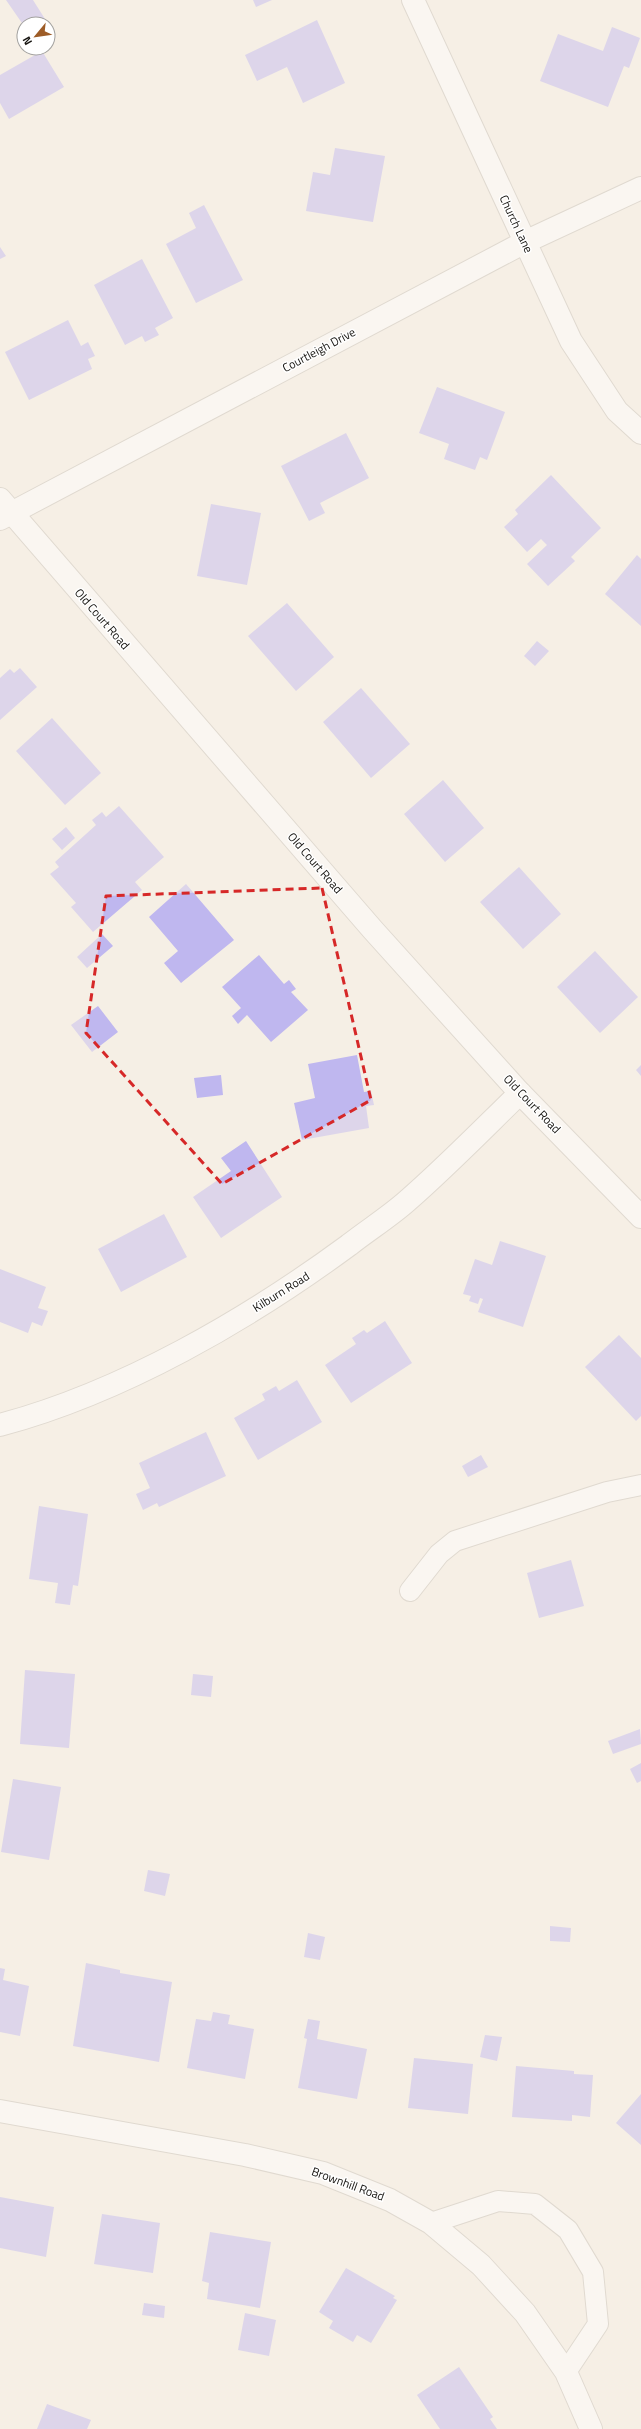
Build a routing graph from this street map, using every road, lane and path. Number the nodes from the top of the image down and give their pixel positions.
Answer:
1 (413, 0) edge
2 (641, 188) edge
3 (525, 242) junction
4 (641, 433) edge
5 (3, 510) edge
6 (520, 1093) junction
7 (641, 1217) edge
8 (0, 1425) edge
9 (641, 1486) edge
10 (410, 1591) dead end
11 (0, 2110) edge
12 (431, 2223) junction
13 (566, 2372) junction
14 (591, 2429) edge

1 - 3 street, Church Lane
2 - 3 street, Courtleigh Drive
3 - 4 street, Church Lane
3 - 5 street, Courtleigh Drive
5 - 6 street, Old Court Road
6 - 7 street, Old Court Road
6 - 8 street, Kilburn Road
9 - 10 lane
11 - 12 street, Brownhill Road
12 - 13 street, Brownhill Road
12 - 13 lane
13 - 14 street, Brownhill Road

